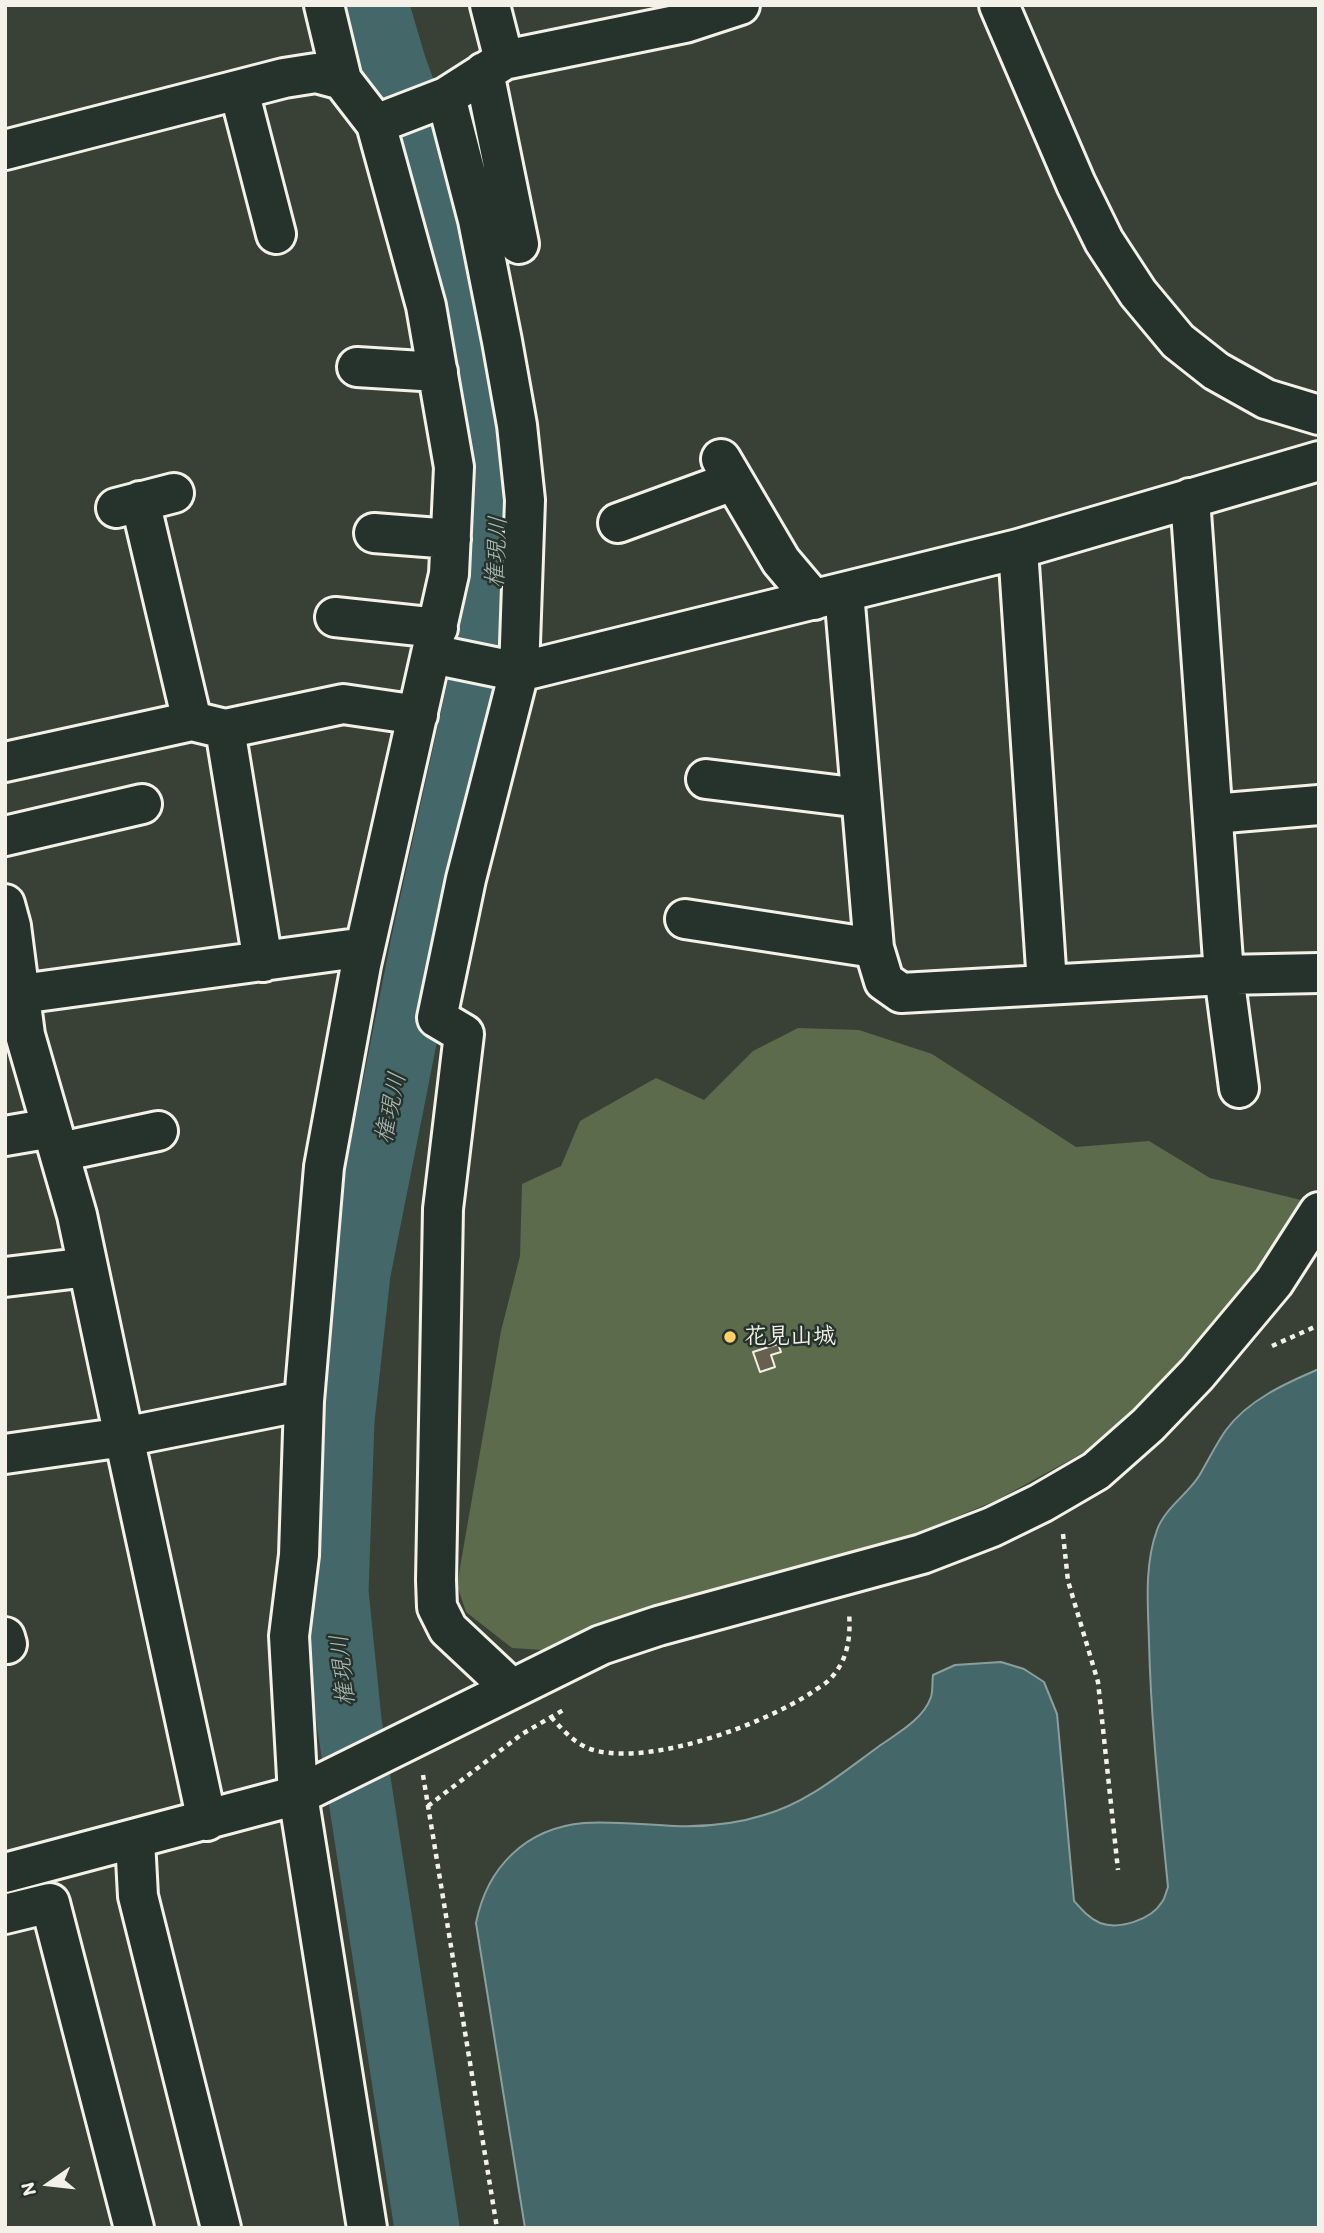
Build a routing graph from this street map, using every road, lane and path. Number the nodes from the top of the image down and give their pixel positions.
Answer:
1 (324, 5) edge
2 (490, 5) edge
3 (740, 5) edge
4 (999, 5) edge
5 (494, 66) junction
6 (342, 80) junction
7 (239, 91) junction
8 (441, 99) junction
9 (380, 123) junction
10 (5, 150) edge
11 (276, 234) dead end
12 (519, 244) dead end
13 (357, 367) dead end
14 (438, 372) junction
15 (1319, 415) edge
16 (1319, 461) edge
17 (1190, 498) junction
18 (143, 501) dead end
19 (618, 523) dead end
20 (374, 533) dead end
21 (451, 539) junction
22 (1018, 549) junction
23 (829, 596) junction
24 (336, 622) dead end
25 (441, 647) junction
26 (512, 671) junction
27 (418, 715) junction
28 (208, 725) junction
29 (5, 761) edge
30 (706, 779) dead end
31 (861, 798) junction
32 (142, 804) dead end
33 (1319, 805) edge
34 (1213, 814) junction
35 (5, 836) edge
36 (5, 904) edge
37 (685, 919) dead end
38 (365, 947) junction
39 (874, 948) junction
40 (263, 962) junction
41 (1319, 973) edge
42 (1224, 975) junction
43 (1047, 984) junction
44 (21, 994) junction
45 (15, 1034) edge
46 (1239, 1088) dead end
47 (158, 1131) dead end
48 (5, 1136) edge
49 (56, 1140) junction
50 (1319, 1212) edge
51 (88, 1267) junction
52 (5, 1277) edge
53 (304, 1401) junction
54 (124, 1437) junction
55 (5, 1454) edge
56 (1062, 1523) dead end
57 (849, 1609) dead end
58 (512, 1689) junction
59 (570, 1705) dead end
60 (551, 1717) junction
61 (416, 1736) junction
62 (299, 1795) junction
63 (428, 1806) junction
64 (206, 1821) junction
65 (135, 1840) junction
66 (1118, 1870) dead end
67 (5, 1873) edge
68 (5, 1914) edge
69 (134, 2228) edge
70 (221, 2228) edge
71 (367, 2228) edge
72 (497, 2228) edge

1 - 6 street
2 - 5 street
3 - 5 street
4 - 15 street
5 - 8 street
5 - 12 street
6 - 7 street
6 - 9 street
7 - 10 street
7 - 11 street
8 - 9 street
8 - 26 street
9 - 14 street
13 - 14 street
14 - 21 street
16 - 17 street
17 - 22 street
17 - 34 street
18 - 28 street
19 - 23 street
20 - 21 street
21 - 25 street
22 - 23 street
22 - 43 street
23 - 26 street
23 - 31 street
24 - 25 street
25 - 26 street
25 - 27 street
26 - 58 street
27 - 28 street
27 - 38 street
28 - 29 street
28 - 40 street
30 - 31 street
31 - 39 street
32 - 35 street
33 - 34 street
34 - 42 street
36 - 44 street
37 - 39 street
38 - 40 street
38 - 53 street
39 - 43 street
40 - 44 street
41 - 42 street
42 - 43 street
42 - 46 street
44 - 45 street
45 - 49 street
47 - 49 street
48 - 49 street
49 - 51 street
50 - 58 street
51 - 52 street
51 - 54 street
53 - 54 street
53 - 62 street
54 - 55 street
54 - 64 street
56 - 66 path
57 - 60 path
58 - 61 street
59 - 60 path
60 - 63 path
61 - 62 street
61 - 63 path
62 - 64 street
62 - 71 street
63 - 72 path
64 - 65 street
65 - 67 street
65 - 70 street
68 - 69 street

